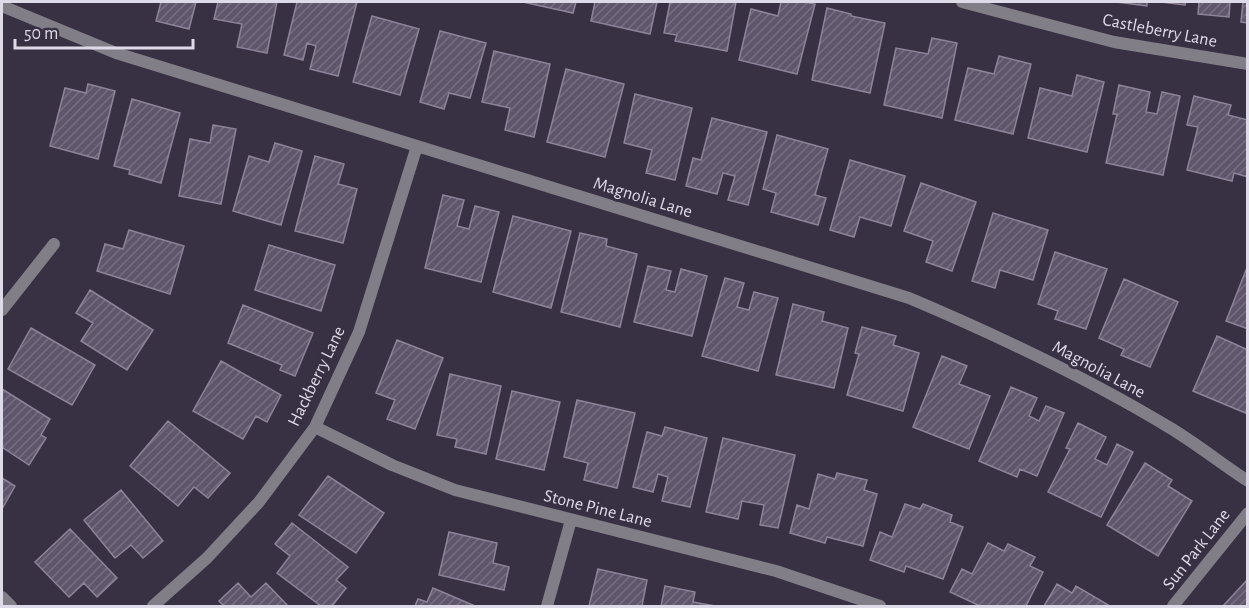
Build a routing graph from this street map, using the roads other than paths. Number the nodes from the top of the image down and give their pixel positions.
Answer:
1 (962, 2) edge
2 (2, 6) edge
3 (1248, 64) edge
4 (417, 146) junction
5 (54, 244) dead end
6 (2, 310) edge
7 (315, 427) junction
8 (1248, 481) edge
9 (1248, 513) edge
10 (571, 520) junction
11 (2, 597) edge
12 (11, 606) edge
13 (153, 606) edge
14 (547, 606) edge
15 (880, 606) edge
16 (1173, 606) edge

1 - 3 street, Castleberry Lane
2 - 4 street, Magnolia Lane
4 - 7 street, Hackberry Lane
4 - 8 street, Magnolia Lane
5 - 6 street
7 - 10 street, Stone Pine Lane
7 - 13 street, Hackberry Lane
9 - 16 street, Sun Park Lane
10 - 14 street
10 - 15 street, Stone Pine Lane
11 - 12 street

